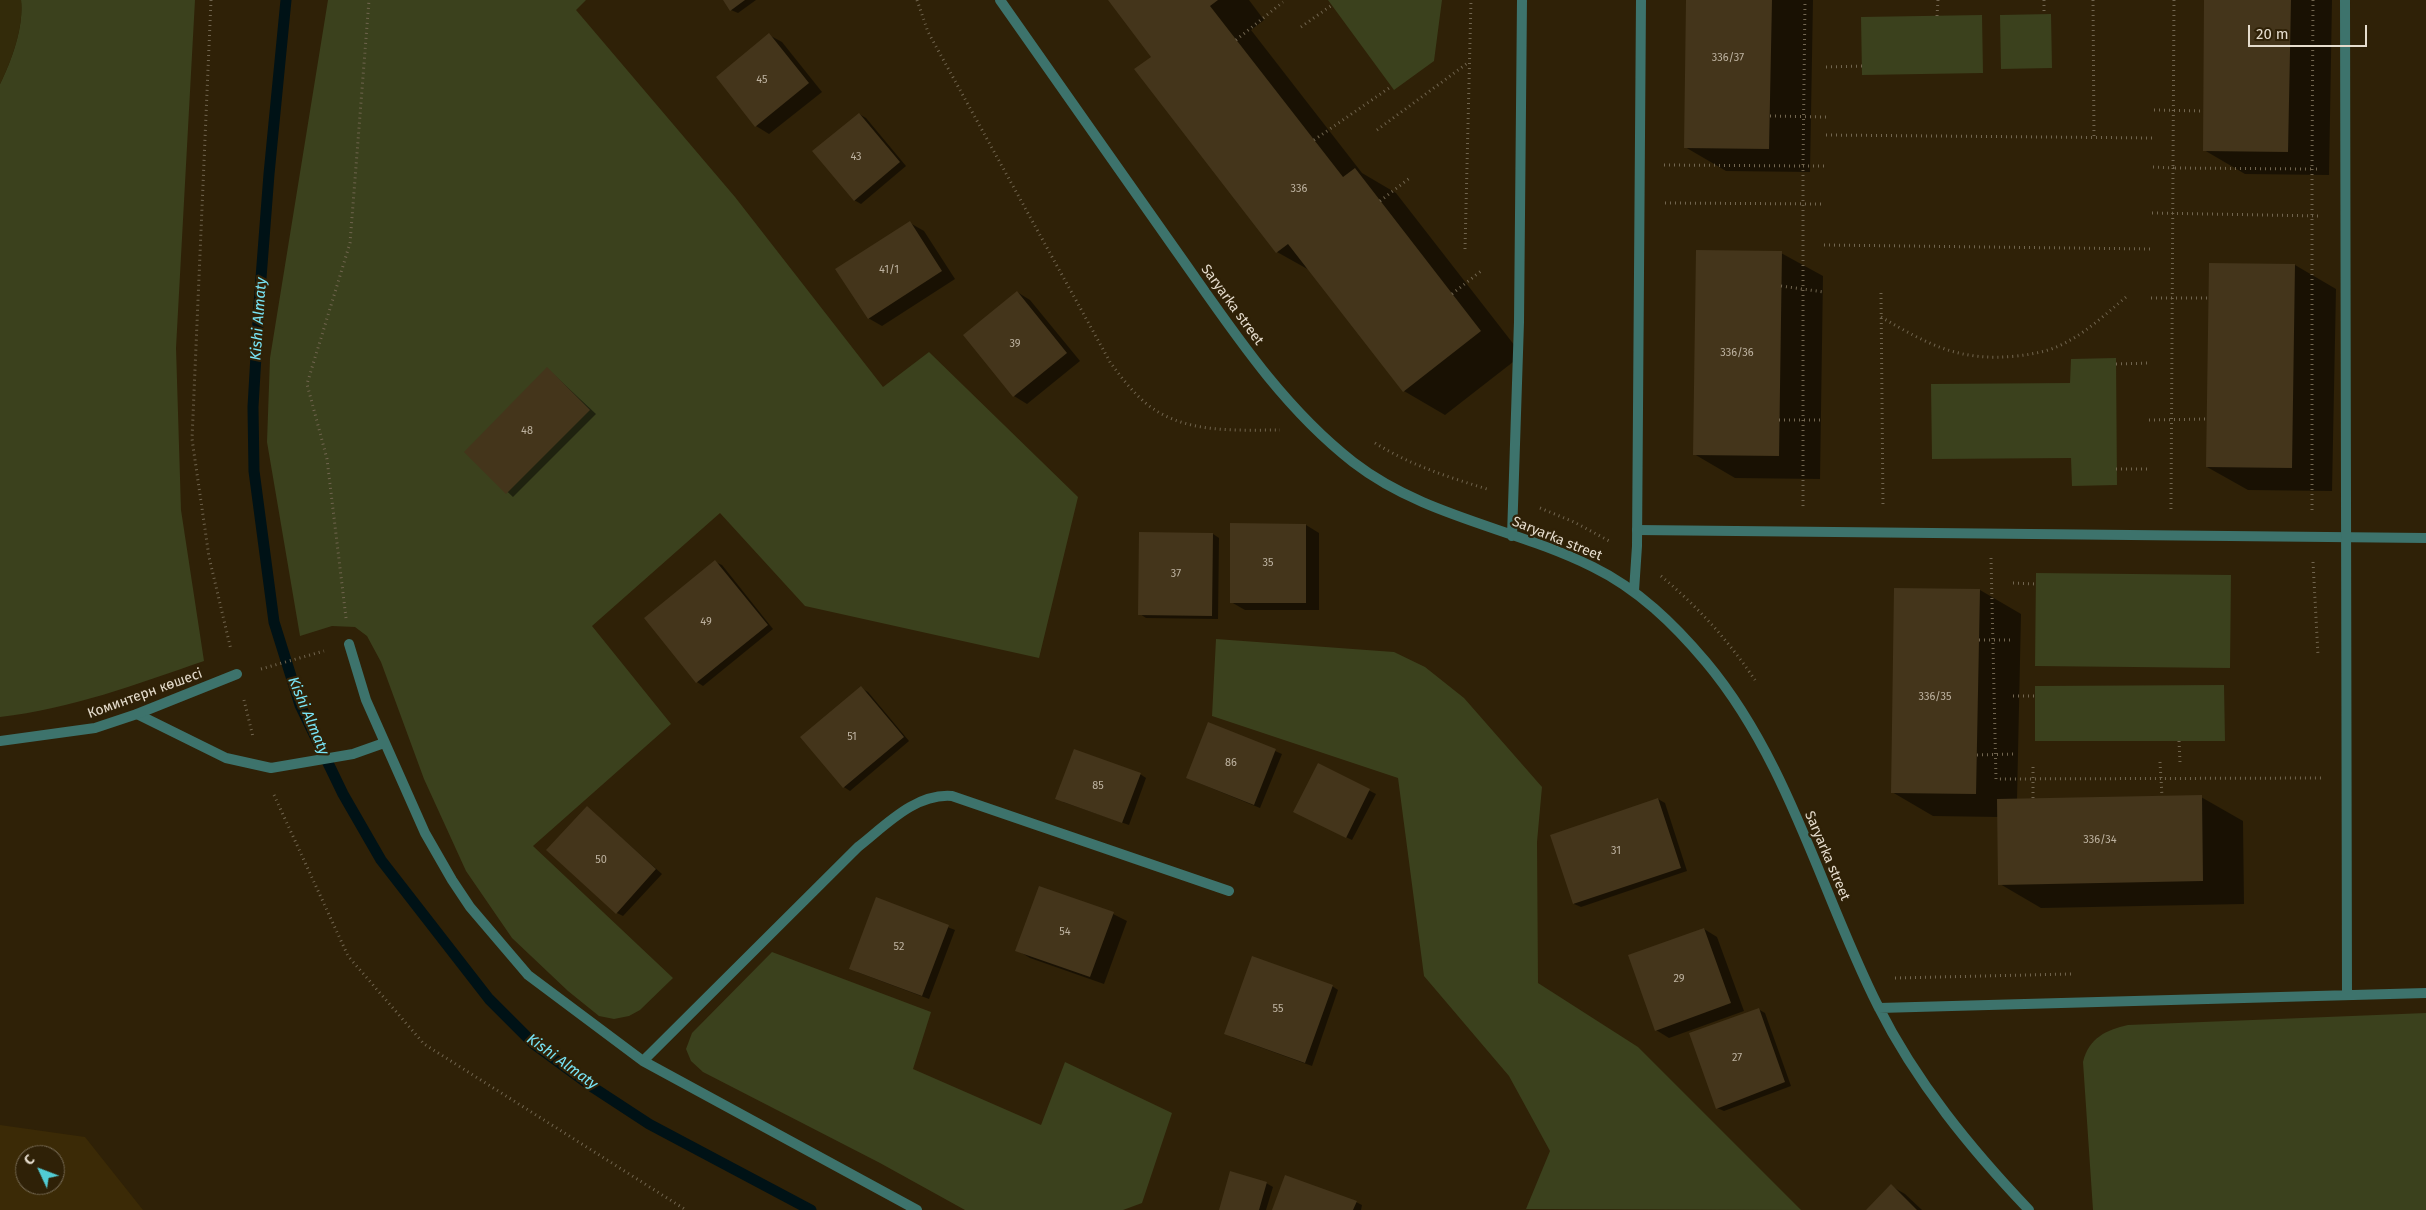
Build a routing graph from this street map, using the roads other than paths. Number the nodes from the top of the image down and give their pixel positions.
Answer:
1 (1000, 0) edge
2 (1522, 0) edge
3 (1641, 0) edge
4 (2345, 0) edge
5 (1637, 530) junction
6 (1512, 536) junction
7 (2347, 537) junction
8 (2426, 538) edge
9 (1634, 591) junction
10 (349, 644) road end
11 (238, 674) road end
12 (137, 714) junction
13 (0, 742) edge
14 (384, 743) junction
15 (1229, 891) dead end
16 (2426, 993) edge
17 (2347, 995) junction
18 (1879, 1008) junction
19 (643, 1061) junction
20 (917, 1210) edge
21 (2029, 1210) edge

1 - 6 street, Saryarka street
2 - 6 street
3 - 5 street
4 - 7 street
5 - 7 street
5 - 9 street
6 - 9 street, Saryarka street
7 - 8 street
7 - 17 street
9 - 18 street, Saryarka street
10 - 14 street
11 - 12 street, Коминтерн көшесі
12 - 13 street, Коминтерн көшесі
12 - 14 street
14 - 19 street
15 - 19 street
16 - 17 street
17 - 18 street
18 - 21 street, Saryarka street
19 - 20 street

